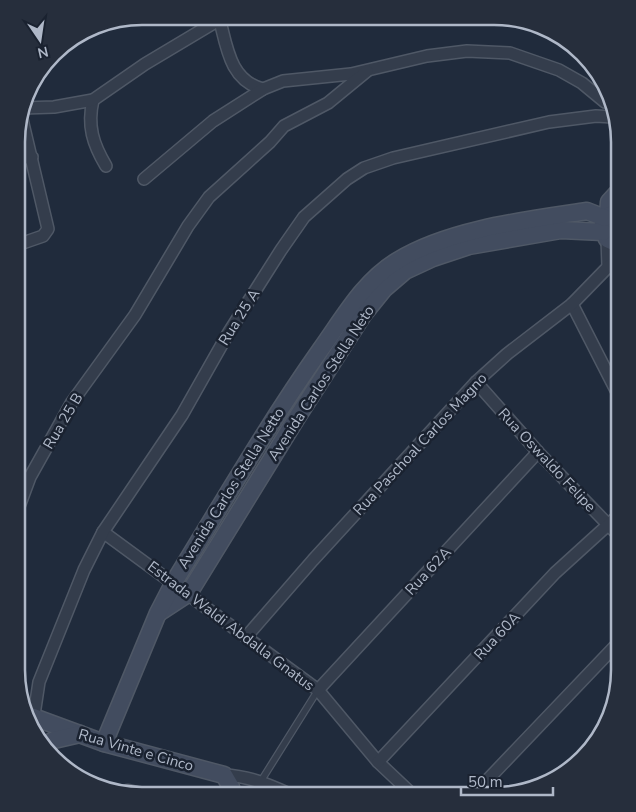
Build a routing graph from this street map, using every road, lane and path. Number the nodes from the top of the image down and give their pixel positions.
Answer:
1 (211, 25) edge
2 (219, 25) edge
3 (366, 71) junction
4 (263, 89) junction
5 (602, 98) edge
6 (93, 100) junction
7 (604, 104) edge
8 (30, 108) edge
9 (596, 116) junction
10 (608, 117) edge
11 (26, 133) edge
12 (32, 157) junction
13 (25, 158) edge
14 (106, 166) dead end
15 (144, 179) dead end
16 (611, 200) edge
17 (610, 227) edge
18 (25, 242) edge
19 (611, 265) edge
20 (608, 267) junction
21 (572, 304) junction
22 (611, 380) edge
23 (476, 382) junction
24 (538, 452) junction
25 (25, 490) edge
26 (611, 520) edge
27 (606, 524) junction
28 (611, 529) edge
29 (103, 532) junction
30 (174, 582) junction
31 (189, 593) junction
32 (158, 613) junction
33 (246, 636) junction
34 (611, 651) edge
35 (318, 690) junction
36 (32, 710) edge
37 (35, 716) edge
38 (80, 734) junction
39 (50, 742) edge
40 (104, 743) junction
41 (378, 762) junction
42 (224, 775) junction
43 (261, 781) junction
44 (231, 787) edge
45 (273, 787) edge
46 (404, 787) edge
47 (482, 787) edge

1 - 6 street
2 - 4 street
3 - 4 street
3 - 5 street
3 - 25 street, Rua 25 B
4 - 15 street
6 - 8 street
6 - 14 street
7 - 9 street
9 - 10 street, Rua 25 A
9 - 29 street, Rua 25 A
11 - 12 street
12 - 13 street
12 - 18 street
16 - 17 street
17 - 20 street
17 - 30 street, Avenida Carlos Stella Netto
17 - 31 street, Avenida Carlos Stella Neto
19 - 20 street, Rua Paschoal Carlos Magno
20 - 21 street, Rua Paschoal Carlos Magno
21 - 22 street
21 - 23 street, Rua Paschoal Carlos Magno
23 - 24 street, Rua Oswaldo Felipe
23 - 33 street, Rua Paschoal Carlos Magno
24 - 27 street, Rua Oswaldo Felipe
24 - 35 street, Rua 62A
26 - 27 street, Rua 60A
27 - 28 street, Rua Oswaldo Felipe
27 - 41 street, Rua 60A
29 - 30 street, Estrada Waldi Abdalla Gnatus
29 - 36 street, Rua 25 A
30 - 31 street, Estrada Waldi Abdalla Gnatus
30 - 32 street
31 - 32 street, Avenida Carlos Stella Neto
31 - 33 street, Estrada Waldi Abdalla Gnatus
32 - 40 street
33 - 35 street, Estrada Waldi Abdalla Gnatus
34 - 47 street
35 - 41 street, Estrada Waldi Abdalla Gnatus
35 - 43 lane
37 - 38 street, Rua Vinte e Cinco
38 - 39 street
38 - 40 street, Rua Vinte e Cinco
40 - 42 street, Rua Vinte e Cinco
41 - 46 street, Estrada Waldi Abdalla Gnatus
42 - 43 street
42 - 44 street
43 - 45 street

